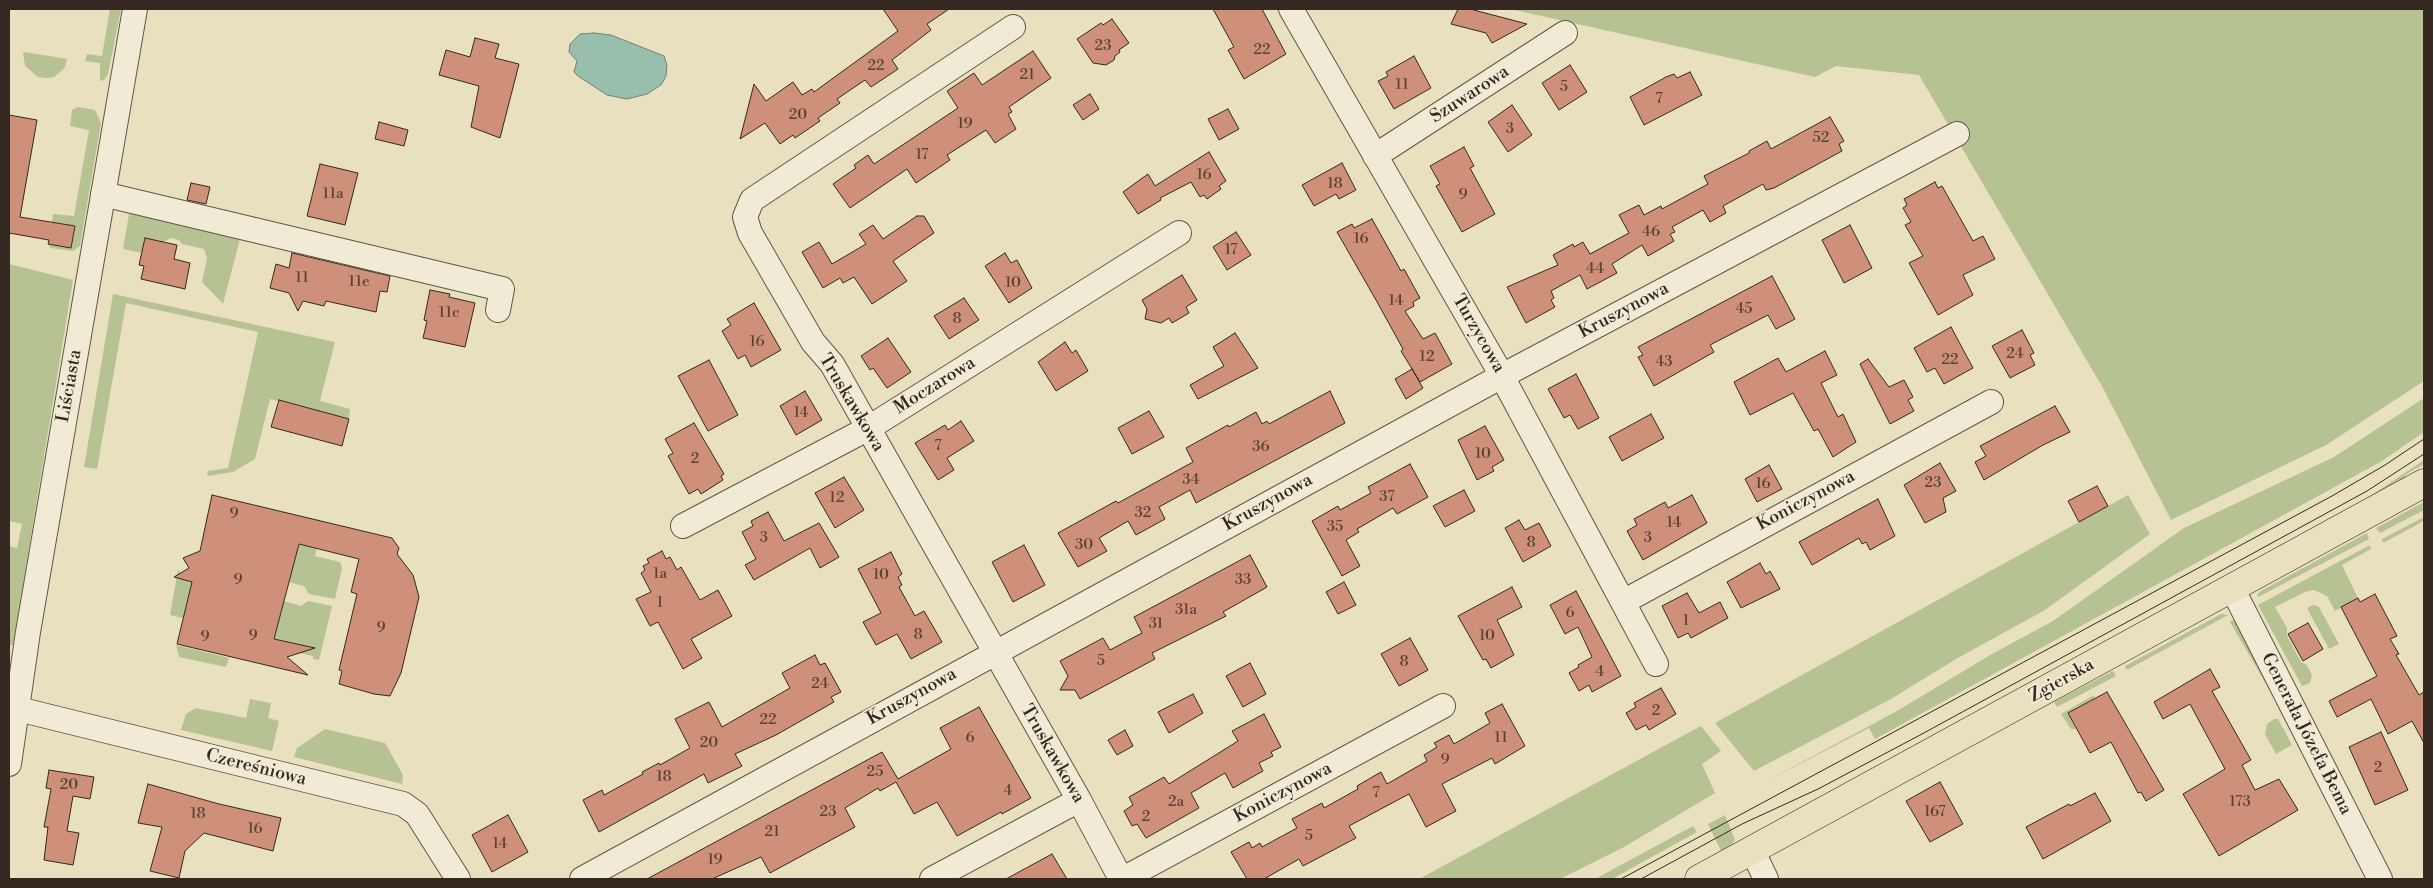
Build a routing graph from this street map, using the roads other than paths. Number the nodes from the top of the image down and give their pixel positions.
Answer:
1 (135, 9) edge
2 (1291, 9) edge
3 (1013, 27) dead end
4 (1566, 33) dead end
5 (1957, 134) dead end
6 (1375, 156) junction
7 (103, 194) junction
8 (1179, 233) dead end
9 (498, 310) dead end
10 (1502, 376) junction
11 (1991, 402) dead end
12 (867, 429) junction
13 (2424, 483) edge
14 (684, 526) dead end
15 (2232, 588) junction
16 (1623, 602) junction
17 (994, 652) junction
18 (1656, 664) dead end
19 (1443, 706) dead end
20 (18, 709) junction
21 (9, 764) edge
22 (1079, 800) junction
23 (1752, 850) junction
24 (458, 879) edge
25 (582, 879) edge
26 (932, 879) edge
27 (1122, 879) edge
28 (1699, 879) edge
29 (1766, 879) edge
30 (2380, 879) edge

1 - 7 street, Liściasta
2 - 6 street, Turzycowa
3 - 12 street, Truskawkowa
4 - 6 street, Szuwarowa
5 - 10 street, Kruszynowa
6 - 10 street, Turzycowa
7 - 9 street
7 - 20 street, Liściasta
8 - 12 street, Moczarowa
10 - 16 street, Turzycowa
10 - 17 street, Kruszynowa
11 - 16 street, Koniczynowa
12 - 14 street, Moczarowa
12 - 17 street, Truskawkowa
13 - 15 main road, Zgierska
15 - 23 main road, Zgierska
15 - 30 street, Generała Józefa Bema
16 - 18 street, Turzycowa
17 - 22 street, Truskawkowa
17 - 25 street, Kruszynowa
19 - 27 street, Koniczynowa
20 - 21 street, Liściasta
20 - 24 street, Czereśniowa
22 - 26 street
22 - 27 street, Truskawkowa
23 - 28 main road, Zgierska
23 - 29 street

